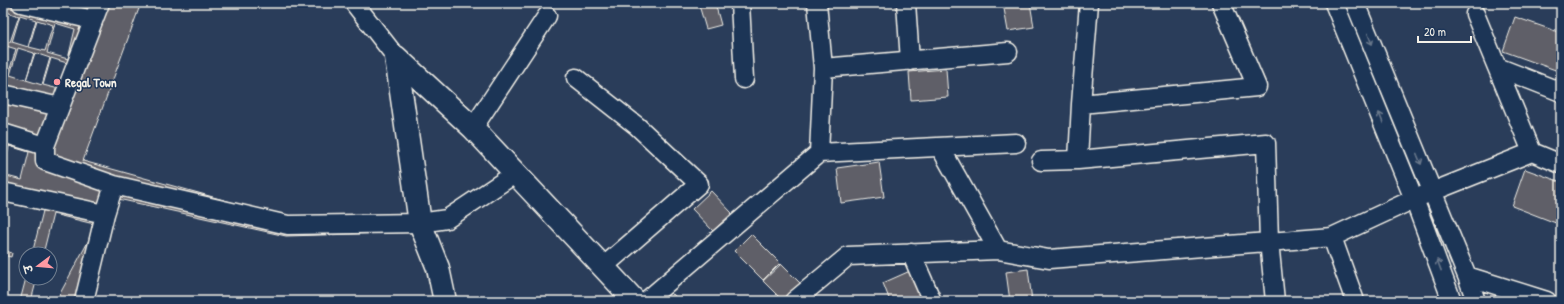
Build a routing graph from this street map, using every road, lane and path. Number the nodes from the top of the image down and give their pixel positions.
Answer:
1 (20, 3) edge
2 (100, 3) edge
3 (740, 3) edge
4 (817, 3) edge
5 (906, 3) edge
6 (1089, 3) edge
7 (1221, 3) edge
8 (1334, 3) edge
9 (1355, 3) edge
10 (357, 4) edge
11 (1475, 14) dead end
12 (547, 16) dead end
13 (93, 20) junction
14 (1008, 52) dead end
15 (396, 57) junction
16 (910, 61) junction
17 (1497, 67) junction
18 (823, 68) junction
19 (576, 78) dead end
20 (744, 79) dead end
21 (1561, 92) edge
22 (3, 94) edge
23 (1081, 104) junction
24 (60, 108) junction
25 (473, 128) junction
26 (3, 133) edge
27 (1016, 143) dead end
28 (45, 146) junction
29 (940, 147) junction
30 (1532, 152) junction
31 (819, 153) junction
32 (1078, 160) junction
33 (1041, 161) dead end
34 (1560, 161) edge
35 (516, 173) junction
36 (114, 185) junction
37 (1432, 191) junction
38 (3, 192) edge
39 (1414, 199) junction
40 (105, 214) junction
41 (420, 223) junction
42 (1332, 237) junction
43 (1270, 241) junction
44 (998, 250) junction
45 (911, 253) junction
46 (603, 267) junction
47 (1467, 276) junction
48 (84, 301) edge
49 (445, 301) edge
50 (635, 301) edge
51 (646, 301) edge
52 (794, 301) edge
53 (932, 301) edge
54 (1275, 301) edge
55 (1355, 301) edge
56 (1452, 301) edge
57 (1476, 301) edge
58 (1547, 301) edge

1 - 13 street
2 - 13 street
3 - 20 street
4 - 18 street
5 - 16 street
6 - 23 street
7 - 23 street
39 -> 8 street
9 -> 37 street
10 - 15 street
11 - 17 street
12 - 25 street
13 - 24 street
14 - 16 street
15 - 25 street
15 - 41 street
16 - 18 street
17 - 21 street
17 - 30 street
18 - 31 street
19 - 46 street
22 - 24 street
23 - 32 street
24 - 28 street
25 - 35 street
26 - 28 street
27 - 29 street
28 - 36 street
29 - 31 street
29 - 44 street
30 - 34 street
30 - 37 street
31 - 51 street
32 - 33 street
32 - 43 street
35 - 41 street
35 - 46 street
36 - 40 street
36 - 41 street
37 - 39 street
37 - 47 street
38 - 40 street
39 - 42 street
56 -> 39 street
40 - 48 street
41 - 49 street
42 - 43 street
42 - 55 street
43 - 44 street
43 - 54 street
44 - 45 street
45 - 52 street
45 - 53 street
46 - 50 street
47 - 57 street
47 - 58 street

